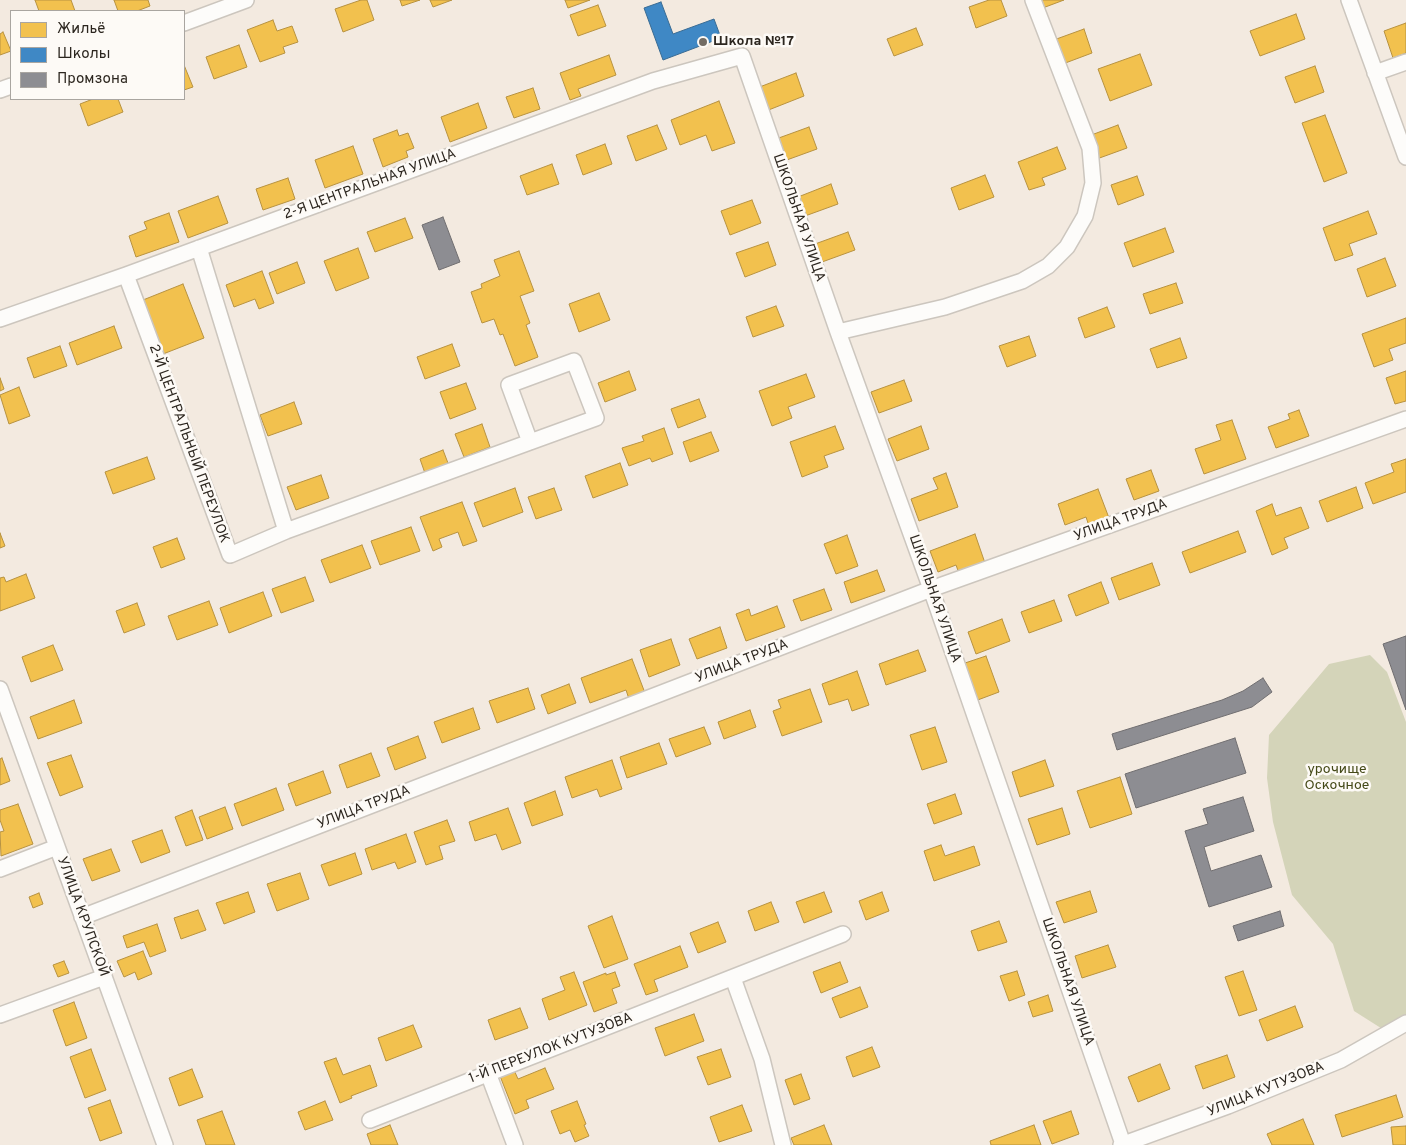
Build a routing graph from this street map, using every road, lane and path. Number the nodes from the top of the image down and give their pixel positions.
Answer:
1 (246, 0) edge
2 (1033, 0) edge
3 (1349, 0) edge
4 (185, 23) edge
5 (742, 56) joint
6 (1406, 62) edge
7 (1375, 72) junction
8 (1406, 156) edge
9 (199, 248) junction
10 (126, 275) junction
11 (0, 319) edge
12 (838, 332) junction
13 (1406, 419) edge
14 (530, 442) junction
15 (286, 531) junction
16 (931, 588) junction
17 (0, 689) edge
18 (57, 848) junction
19 (0, 869) edge
20 (82, 917) junction
21 (844, 934) dead end
22 (104, 977) junction
23 (733, 978) junction
24 (0, 1015) edge
25 (1402, 1028) edge
26 (488, 1073) junction
27 (370, 1120) dead end
28 (165, 1145) edge
29 (515, 1145) edge
30 (783, 1145) edge
31 (1122, 1145) edge

1 - 4 street
2 - 12 street
3 - 7 street
5 - 9 street, 2-Я ЦЕНТРАЛЬНАЯ УЛИЦА
5 - 12 street, ШКОЛЬНАЯ УЛИЦА
6 - 7 street
7 - 8 street
9 - 10 street, 2-Я ЦЕНТРАЛЬНАЯ УЛИЦА
9 - 15 street
10 - 11 street, 2-Я ЦЕНТРАЛЬНАЯ УЛИЦА
10 - 15 street, 2-Й ЦЕНТРАЛЬНЫЙ ПЕРЕУЛОК
12 - 16 street, ШКОЛЬНАЯ УЛИЦА
13 - 16 street, УЛИЦА ТРУДА
14 - 14 street, 2-Й ЦЕНТРАЛЬНЫЙ ПЕРЕУЛОК
14 - 15 street, 2-Й ЦЕНТРАЛЬНЫЙ ПЕРЕУЛОК
16 - 20 street, УЛИЦА ТРУДА
16 - 31 street, ШКОЛЬНАЯ УЛИЦА
17 - 18 street, УЛИЦА КРУПСКОЙ
18 - 19 street
18 - 20 street, УЛИЦА КРУПСКОЙ
20 - 22 street, УЛИЦА КРУПСКОЙ
21 - 23 street, 1-Й ПЕРЕУЛОК КУТУЗОВА
22 - 24 street
22 - 28 street, УЛИЦА КРУПСКОЙ
23 - 26 street, 1-Й ПЕРЕУЛОК КУТУЗОВА
23 - 30 street
25 - 31 street, УЛИЦА КУТУЗОВА
26 - 27 street, 1-Й ПЕРЕУЛОК КУТУЗОВА
26 - 29 street

